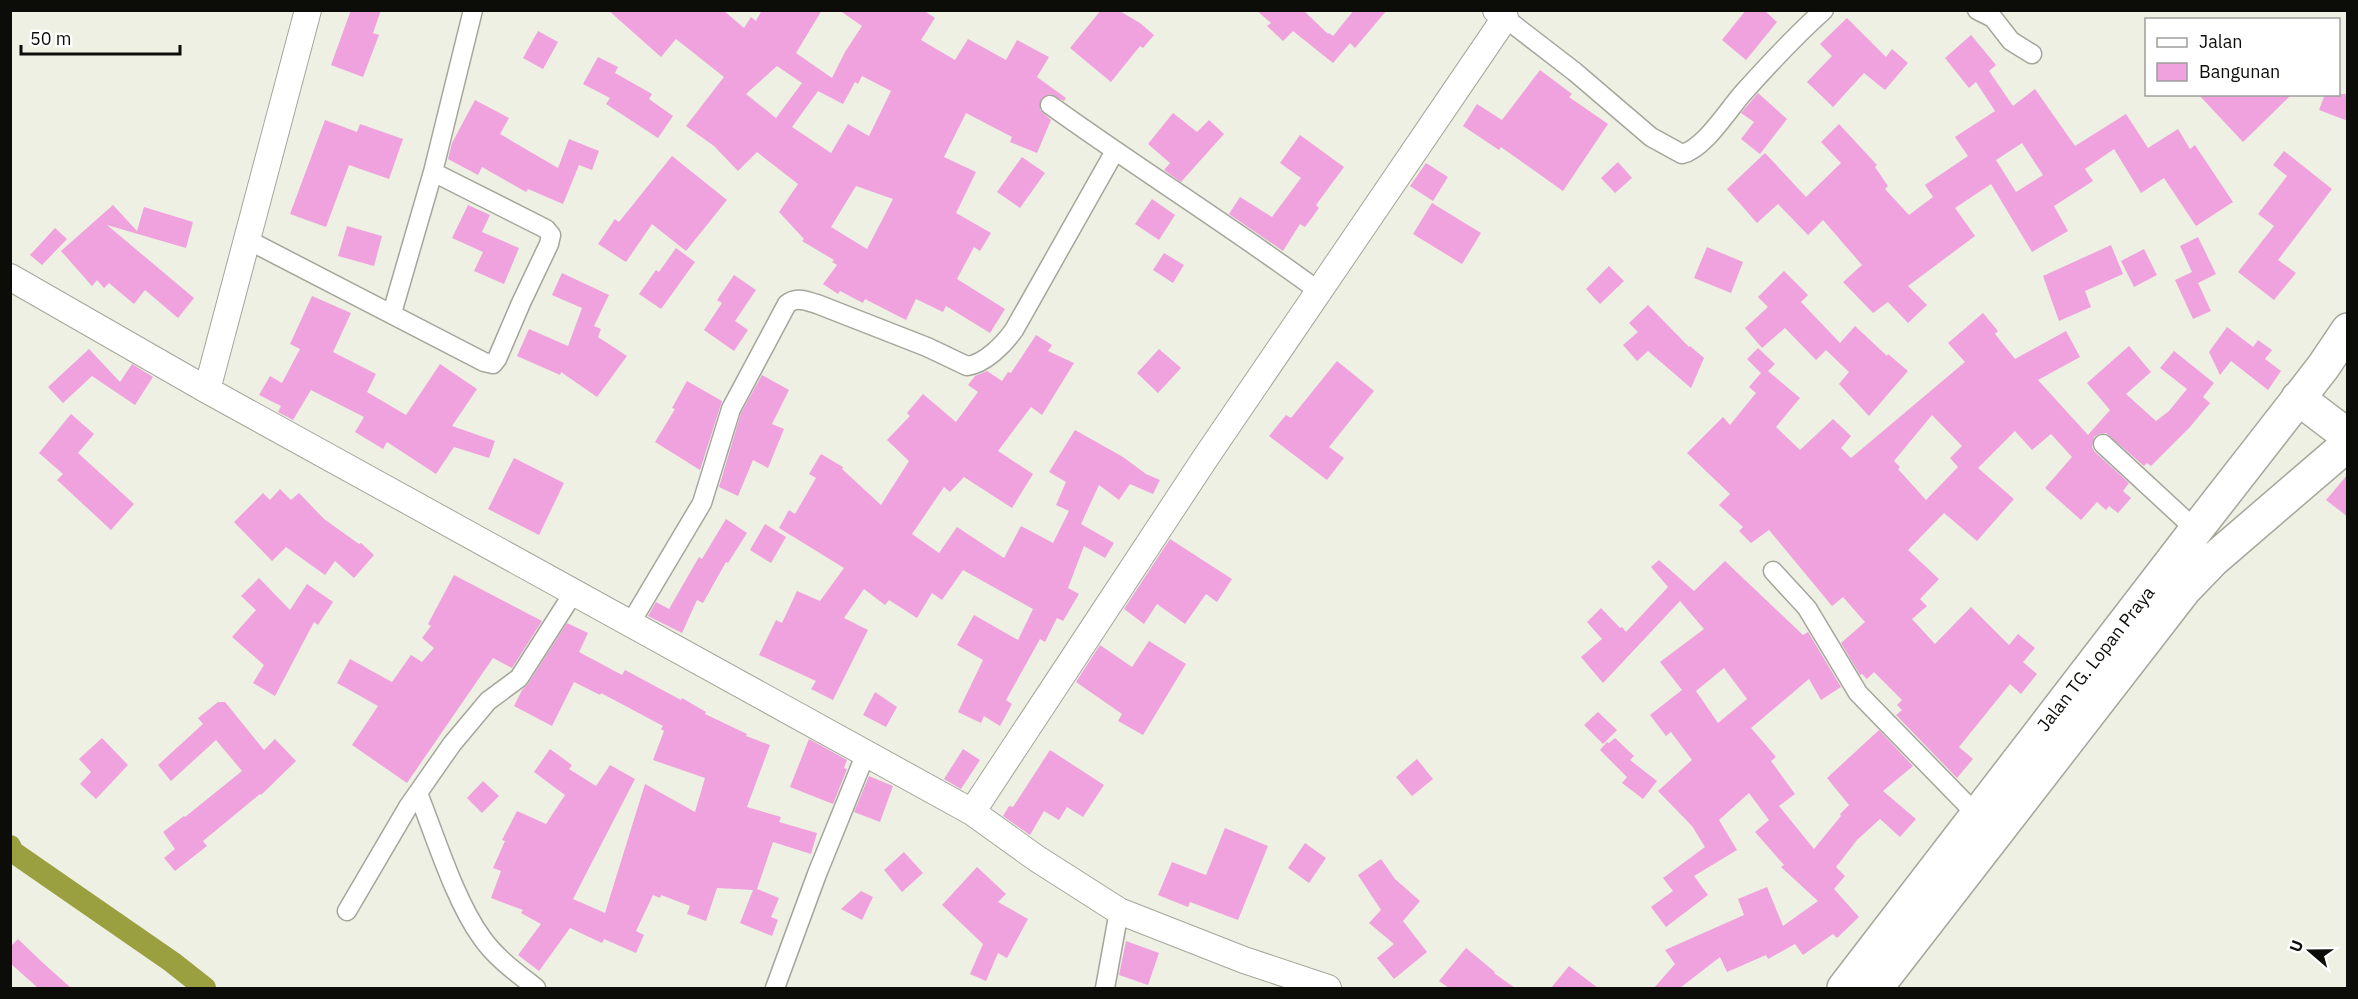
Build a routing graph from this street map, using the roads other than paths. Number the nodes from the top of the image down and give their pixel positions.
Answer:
1 (308, 10) edge
2 (473, 10) edge
3 (1824, 10) edge
4 (1977, 10) edge
5 (1501, 14) edge
6 (2032, 54) dead end
7 (1050, 105) dead end
8 (1115, 151) junction
9 (433, 172) junction
10 (248, 240) junction
11 (10, 277) edge
12 (1320, 292) junction
13 (392, 314) junction
14 (2348, 330) edge
15 (207, 390) junction
16 (2298, 398) junction
17 (2348, 436) edge
18 (2103, 444) dead end
19 (2348, 444) edge
20 (2196, 530) junction
21 (1773, 571) dead end
22 (574, 592) junction
23 (630, 624) junction
24 (866, 753) junction
25 (418, 793) junction
26 (972, 812) junction
27 (1976, 814) junction
28 (1929, 898) junction
29 (347, 911) dead end
30 (1119, 911) junction
31 (536, 988) edge
32 (775, 988) edge
33 (1105, 988) edge
34 (1328, 988) edge
35 (1844, 988) edge
36 (1876, 988) edge

1 - 10 main road
2 - 9 street
3 - 5 street
4 - 6 street
5 - 12 main road
7 - 8 street
8 - 12 street
8 - 23 street
9 - 13 street
9 - 13 street
10 - 13 street
10 - 15 main road
11 - 15 main road
12 - 26 main road
14 - 16 highway, Jalan TG. Lopan Praya
15 - 22 main road
16 - 17 highway
16 - 20 highway, Jalan TG. Lopan Praya
18 - 20 street
19 - 28 highway, Jalan TG. Lopan Praya
20 - 27 highway, Jalan TG. Lopan Praya
21 - 27 street
22 - 23 main road
22 - 25 street
23 - 24 main road
24 - 26 main road
24 - 32 street
25 - 29 street
25 - 31 street
26 - 30 main road
27 - 28 highway, Jalan TG. Lopan Praya
28 - 35 highway, Jalan TG. Lopan Praya
28 - 36 highway, Jalan TG. Lopan Praya
30 - 33 street
30 - 34 main road

